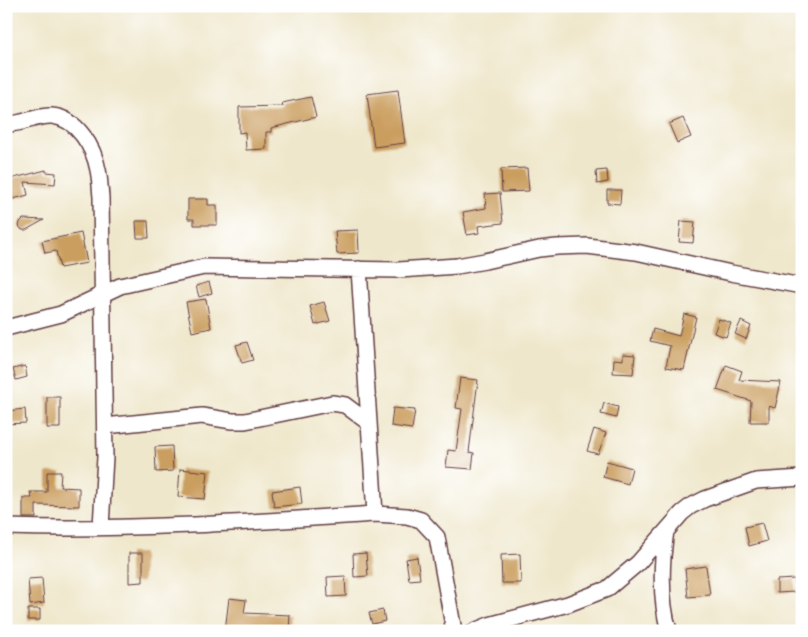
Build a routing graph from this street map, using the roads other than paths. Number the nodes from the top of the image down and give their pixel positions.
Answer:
1 (6, 124) edge
2 (359, 269) junction
3 (802, 286) edge
4 (103, 294) junction
5 (6, 328) edge
6 (369, 423) junction
7 (105, 426) junction
8 (802, 478) edge
9 (375, 514) junction
10 (6, 527) edge
11 (102, 527) junction
12 (666, 531) junction
13 (454, 631) edge
14 (474, 631) edge
15 (669, 631) edge

1 - 4 street
2 - 3 street
2 - 4 street
2 - 6 street
4 - 5 street
4 - 7 street
6 - 7 street
6 - 9 street
7 - 11 street
8 - 12 street
9 - 11 street
9 - 13 street
10 - 11 street
12 - 14 street
12 - 15 street

